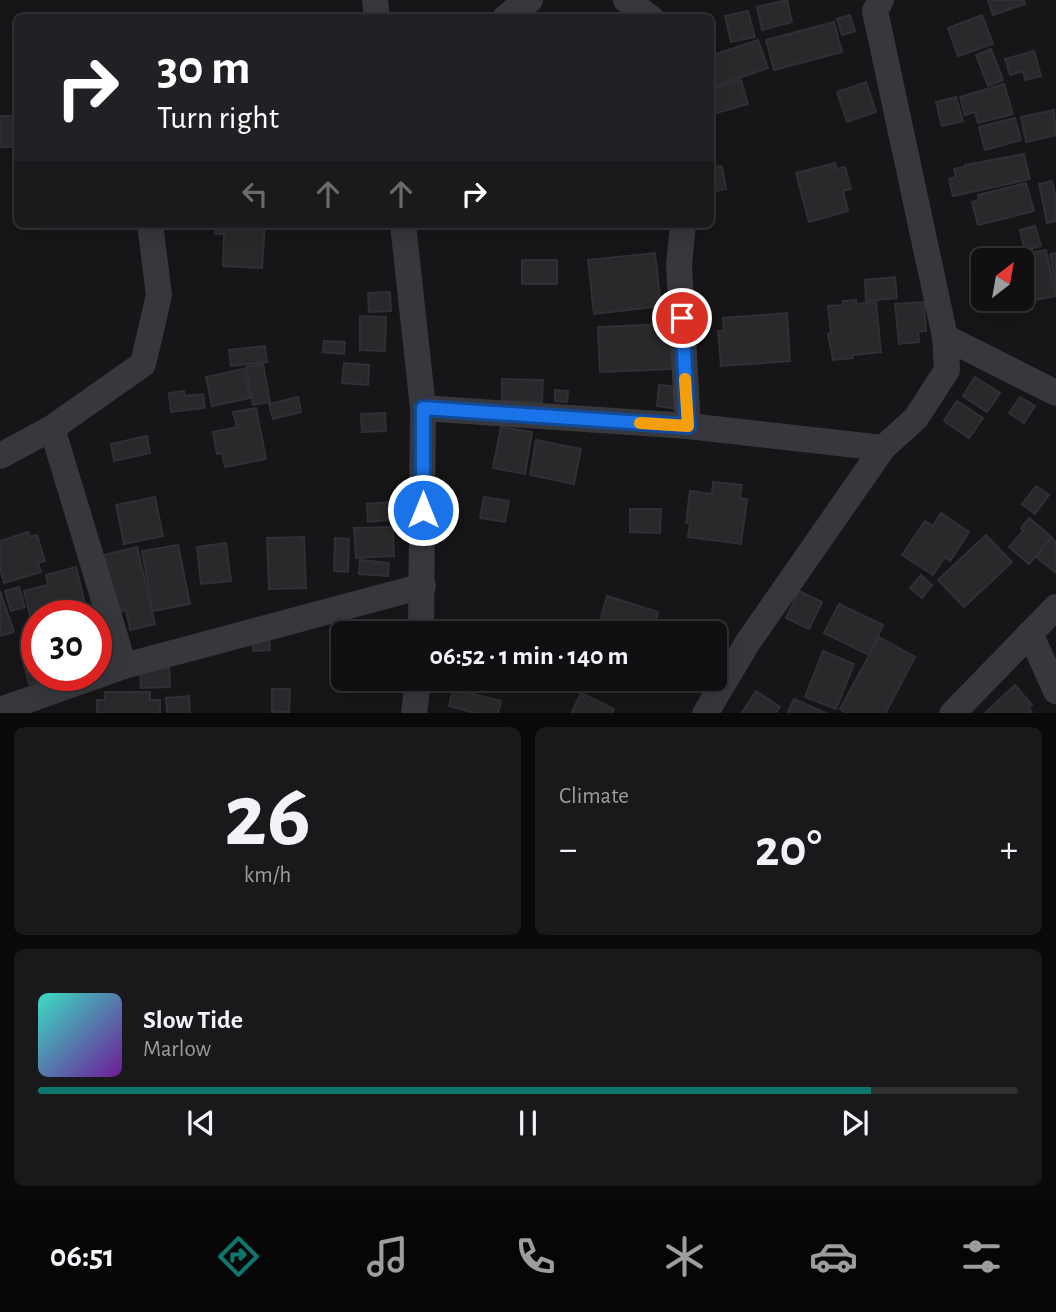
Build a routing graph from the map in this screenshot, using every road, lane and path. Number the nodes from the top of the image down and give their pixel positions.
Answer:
1 (530, 0) edge
2 (626, 0) edge
3 (881, 0) edge
4 (510, 14) edge
5 (646, 14) edge
6 (151, 228) edge
7 (403, 228) edge
8 (683, 228) edge
9 (945, 337) junction
10 (1056, 393) edge
11 (423, 408) junction
12 (688, 426) junction
13 (52, 428) junction
14 (883, 448) junction
15 (0, 456) edge
16 (423, 586) junction
17 (1056, 607) edge
18 (422, 621) edge
19 (1030, 633) junction
20 (124, 666) junction
21 (417, 691) edge
22 (1056, 691) edge
23 (0, 710) edge
24 (414, 713) edge
25 (705, 713) edge
26 (952, 713) edge

1 - 4 street
2 - 5 street
3 - 9 street
6 - 13 street
7 - 11 street
8 - 12 street
9 - 10 street
9 - 14 street
11 - 12 street
11 - 16 street
12 - 14 street
13 - 15 street
13 - 20 street
14 - 25 street
16 - 18 street
16 - 20 street
17 - 19 street
19 - 22 street
19 - 26 street
20 - 23 street
21 - 24 street

